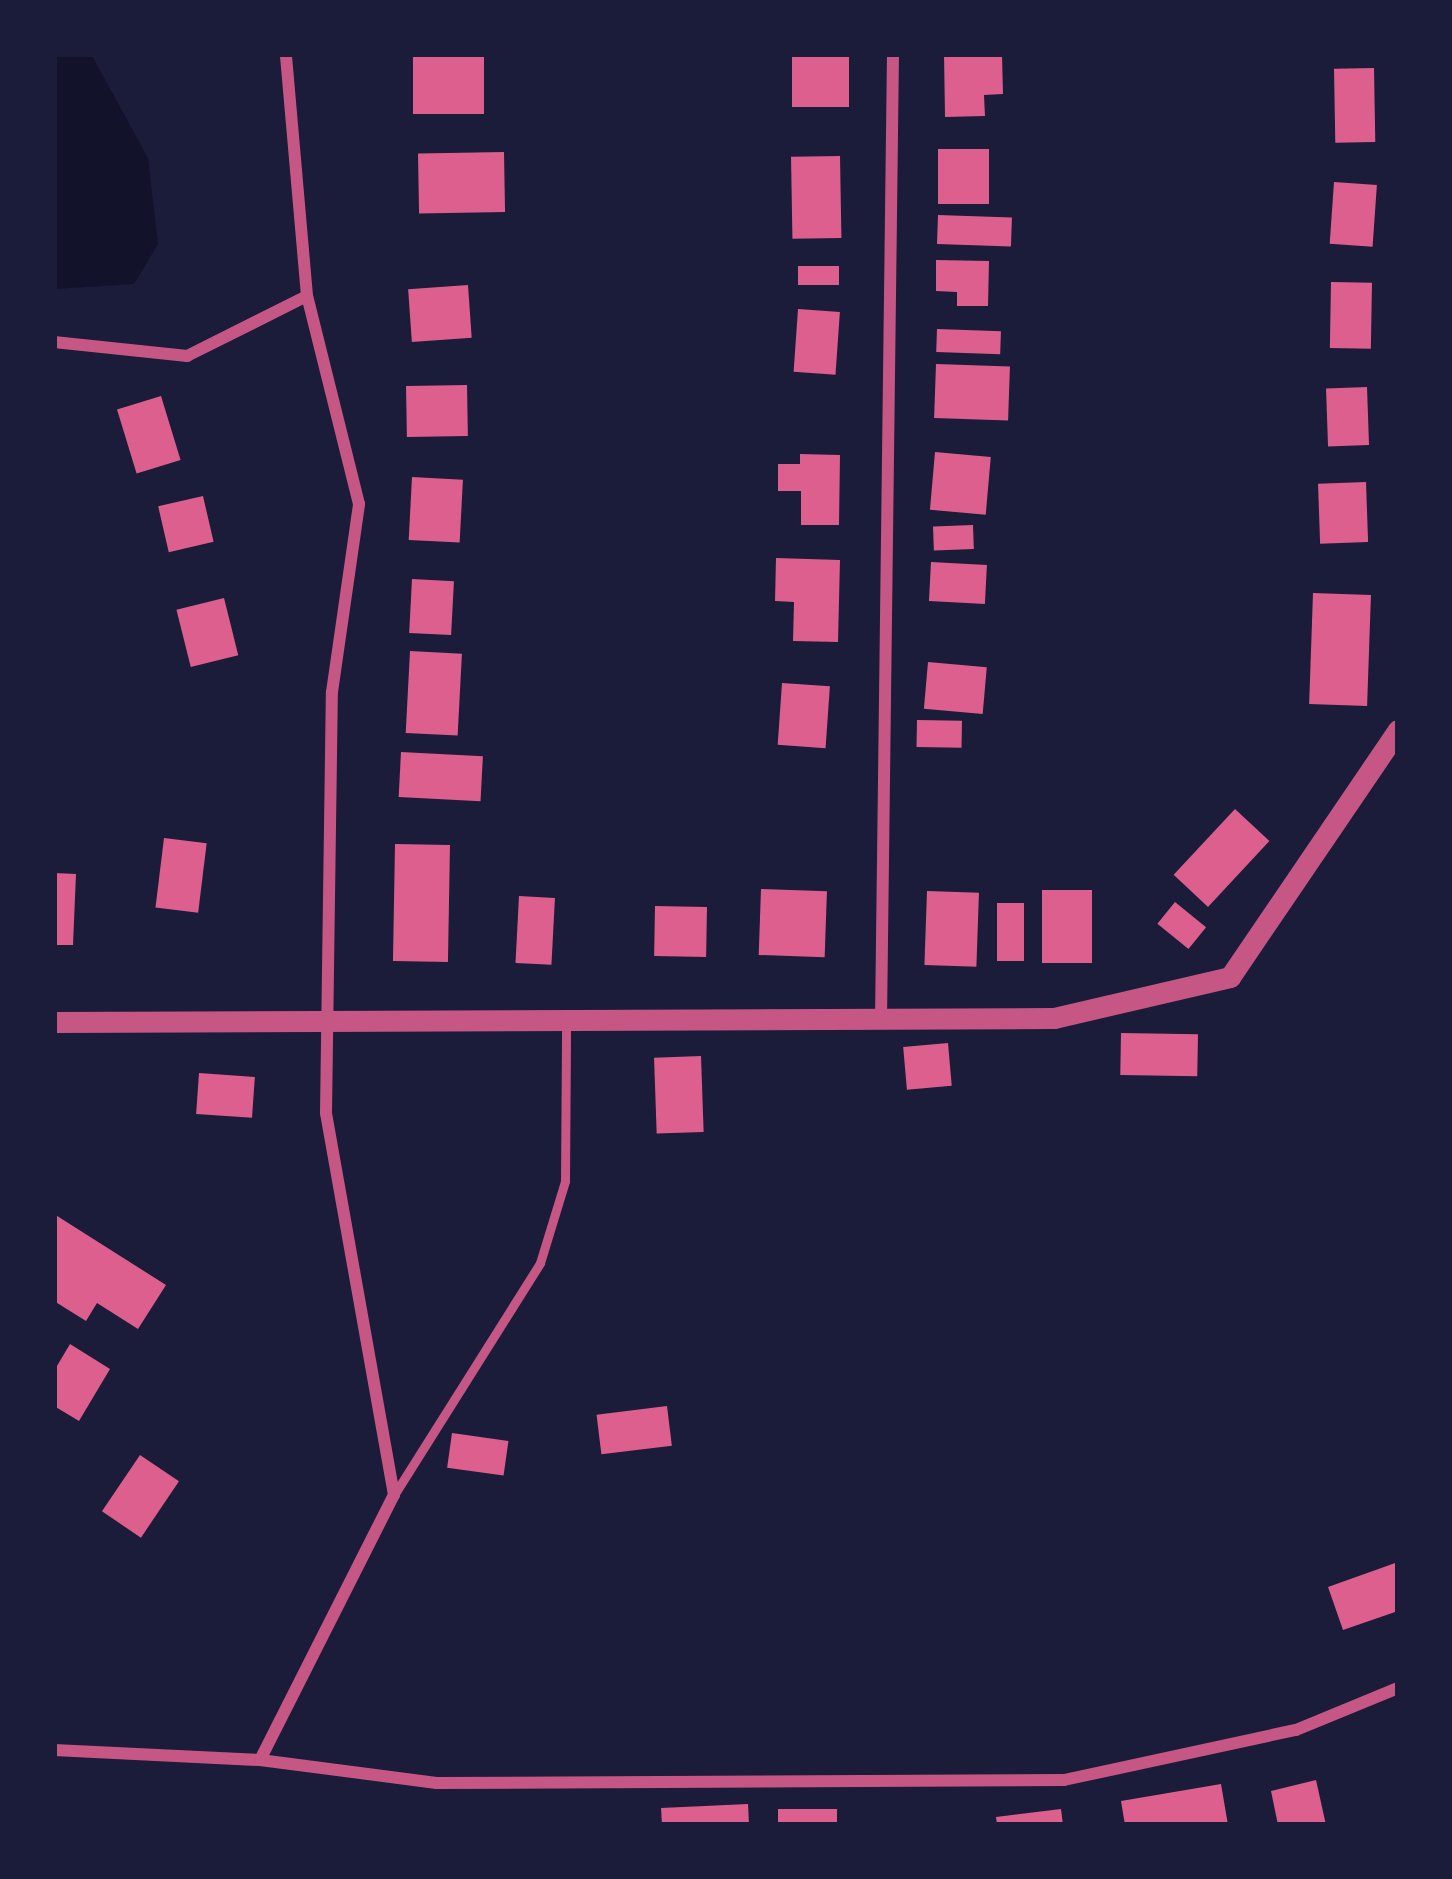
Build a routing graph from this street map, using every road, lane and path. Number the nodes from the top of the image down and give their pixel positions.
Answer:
1 (286, 54) edge
2 (893, 54) edge
3 (307, 296) junction
4 (54, 342) edge
5 (1398, 730) edge
6 (881, 1021) junction
7 (54, 1022) edge
8 (566, 1024) junction
9 (332, 1026) junction
10 (394, 1495) junction
11 (1398, 1688) edge
12 (54, 1750) edge
13 (260, 1760) junction

1 - 3 street
2 - 6 street
3 - 4 street
3 - 9 street
5 - 6 street
6 - 8 street
7 - 9 street
8 - 9 street
8 - 10 lane
9 - 10 street
10 - 13 street
11 - 13 street
12 - 13 street

